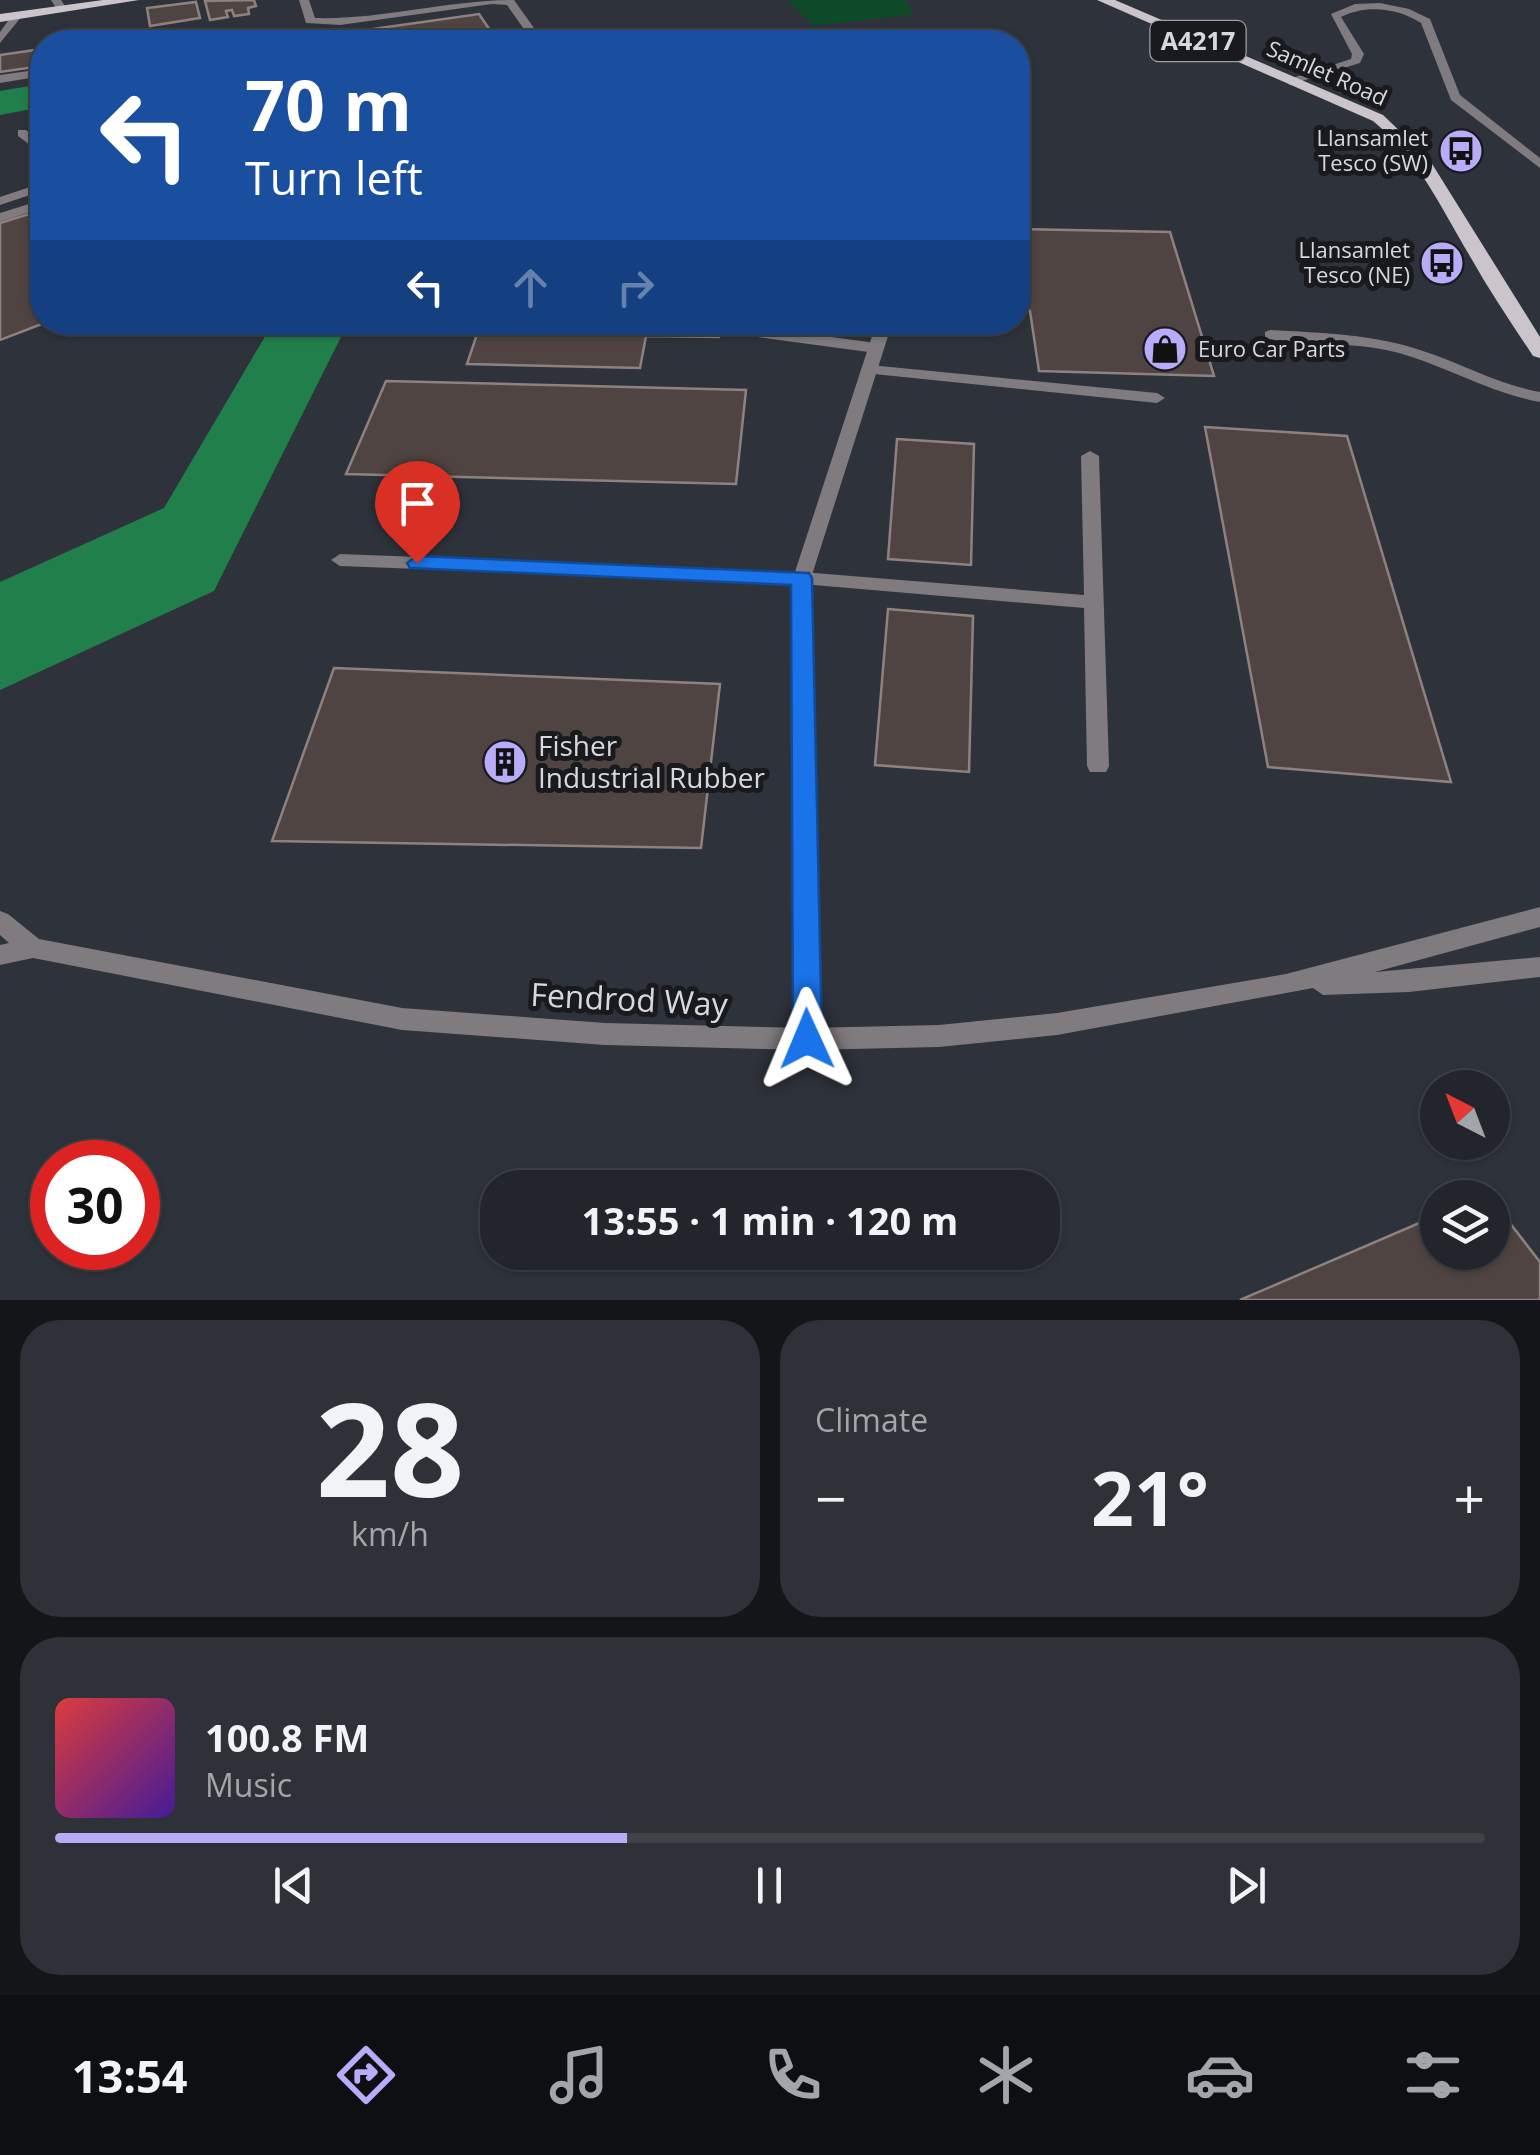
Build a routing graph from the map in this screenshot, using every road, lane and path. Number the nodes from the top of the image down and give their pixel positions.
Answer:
1 (132, 0) edge
2 (304, 0) edge
3 (1104, 0) edge
4 (59, 5) edge
5 (17, 16) junction
6 (0, 18) edge
7 (530, 30) edge
8 (0, 40) edge
9 (30, 75) edge
10 (0, 79) edge
11 (1292, 82) junction
12 (22, 133) dead end
13 (30, 140) edge
14 (1540, 164) edge
15 (30, 191) edge
16 (0, 201) edge
17 (30, 208) edge
18 (0, 218) edge
19 (810, 335) edge
20 (1270, 335) dead end
21 (1540, 352) edge
22 (870, 370) junction
23 (1540, 397) edge
24 (1157, 398) dead end
25 (1090, 456) dead end
26 (340, 560) dead end
27 (802, 578) junction
28 (1094, 602) junction
29 (1098, 766) dead end
30 (1540, 917) edge
31 (0, 921) edge
32 (33, 948) junction
33 (0, 955) edge
34 (1540, 966) edge
35 (1286, 985) junction
36 (807, 1039) junction

1 - 4 main road
2 - 7 street
3 - 11 main road, Samlet Road / A4217
4 - 5 main road
5 - 6 main road
5 - 8 street
9 - 10 street
11 - 14 street
11 - 21 main road, Samlet Road / A4217
12 - 13 street
15 - 16 street
17 - 18 street
19 - 22 street
20 - 23 street
22 - 24 street
22 - 27 street
25 - 28 street
26 - 27 street
27 - 28 street
27 - 36 street
28 - 29 street
30 - 35 street, Fendrod Way
31 - 32 street, Fendrod Way
32 - 33 street, Fendrod Way
32 - 36 street, Fendrod Way
34 - 35 street, Fendrod Way
35 - 36 street, Fendrod Way

